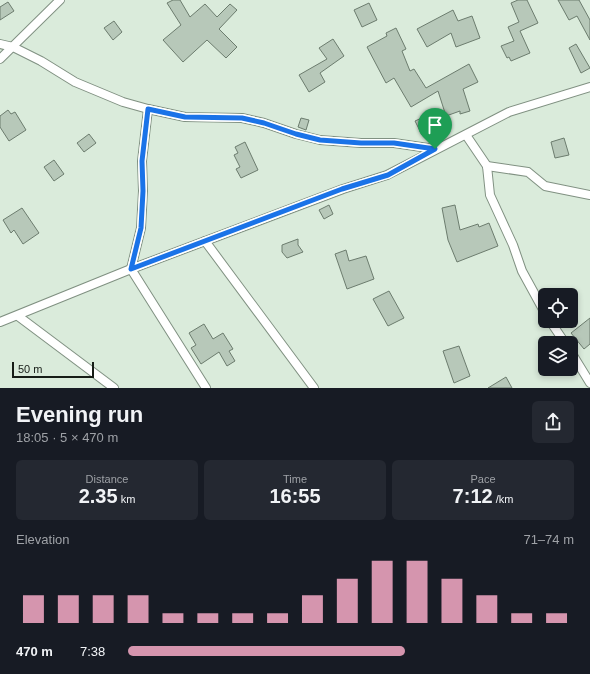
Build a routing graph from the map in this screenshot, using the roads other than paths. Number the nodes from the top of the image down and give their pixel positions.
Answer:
1 (60, 0) edge
2 (0, 44) edge
3 (13, 47) junction
4 (0, 59) edge
5 (590, 87) edge
6 (148, 109) junction
7 (466, 134) junction
8 (435, 149) junction
9 (487, 166) junction
10 (590, 195) edge
11 (205, 241) junction
12 (131, 269) junction
13 (538, 300) edge
14 (18, 316) junction
15 (0, 322) edge
16 (578, 363) edge
17 (590, 383) edge
18 (114, 388) edge
19 (206, 388) edge
20 (314, 388) edge

1 - 3 street
2 - 3 street
3 - 4 street
3 - 6 street
5 - 7 street
6 - 8 street
6 - 12 street
7 - 8 street
7 - 9 street
8 - 11 street
9 - 10 street
9 - 13 street
11 - 12 street
11 - 20 street
12 - 14 street
12 - 19 street
14 - 15 street
14 - 18 street
16 - 17 street

